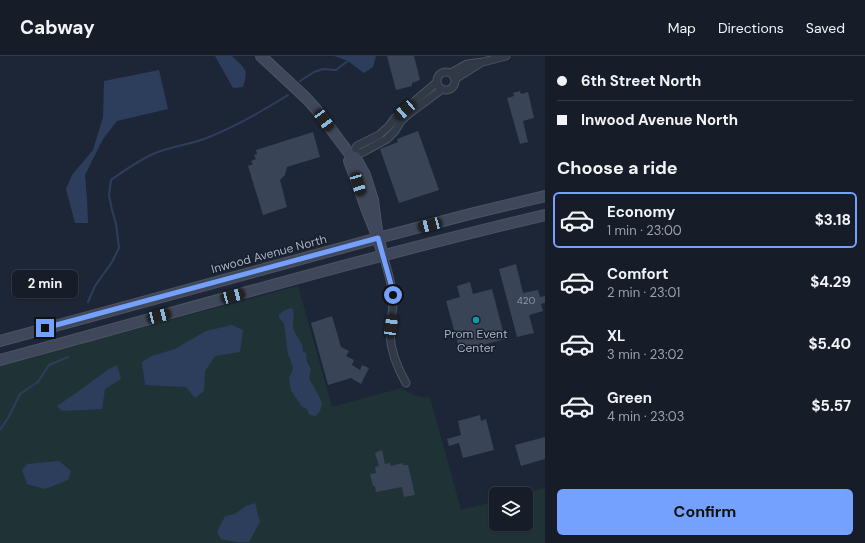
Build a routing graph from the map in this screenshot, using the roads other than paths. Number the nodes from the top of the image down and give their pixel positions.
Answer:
1 (261, 56) edge
2 (506, 56) edge
3 (453, 76) junction
4 (436, 83) junction
5 (441, 90) junction
6 (351, 156) junction
7 (545, 196) edge
8 (545, 215) edge
9 (378, 238) junction
10 (383, 255) junction
11 (0, 341) edge
12 (0, 360) edge
13 (406, 383) dead end

1 - 6 main road
2 - 3 street
3 - 4 street
3 - 5 street
4 - 5 street
4 - 6 street
5 - 6 street
6 - 9 main road
7 - 9 main road, Inwood Avenue North
8 - 10 main road
9 - 10 main road
9 - 11 main road, Inwood Avenue North
10 - 12 main road
10 - 13 street

